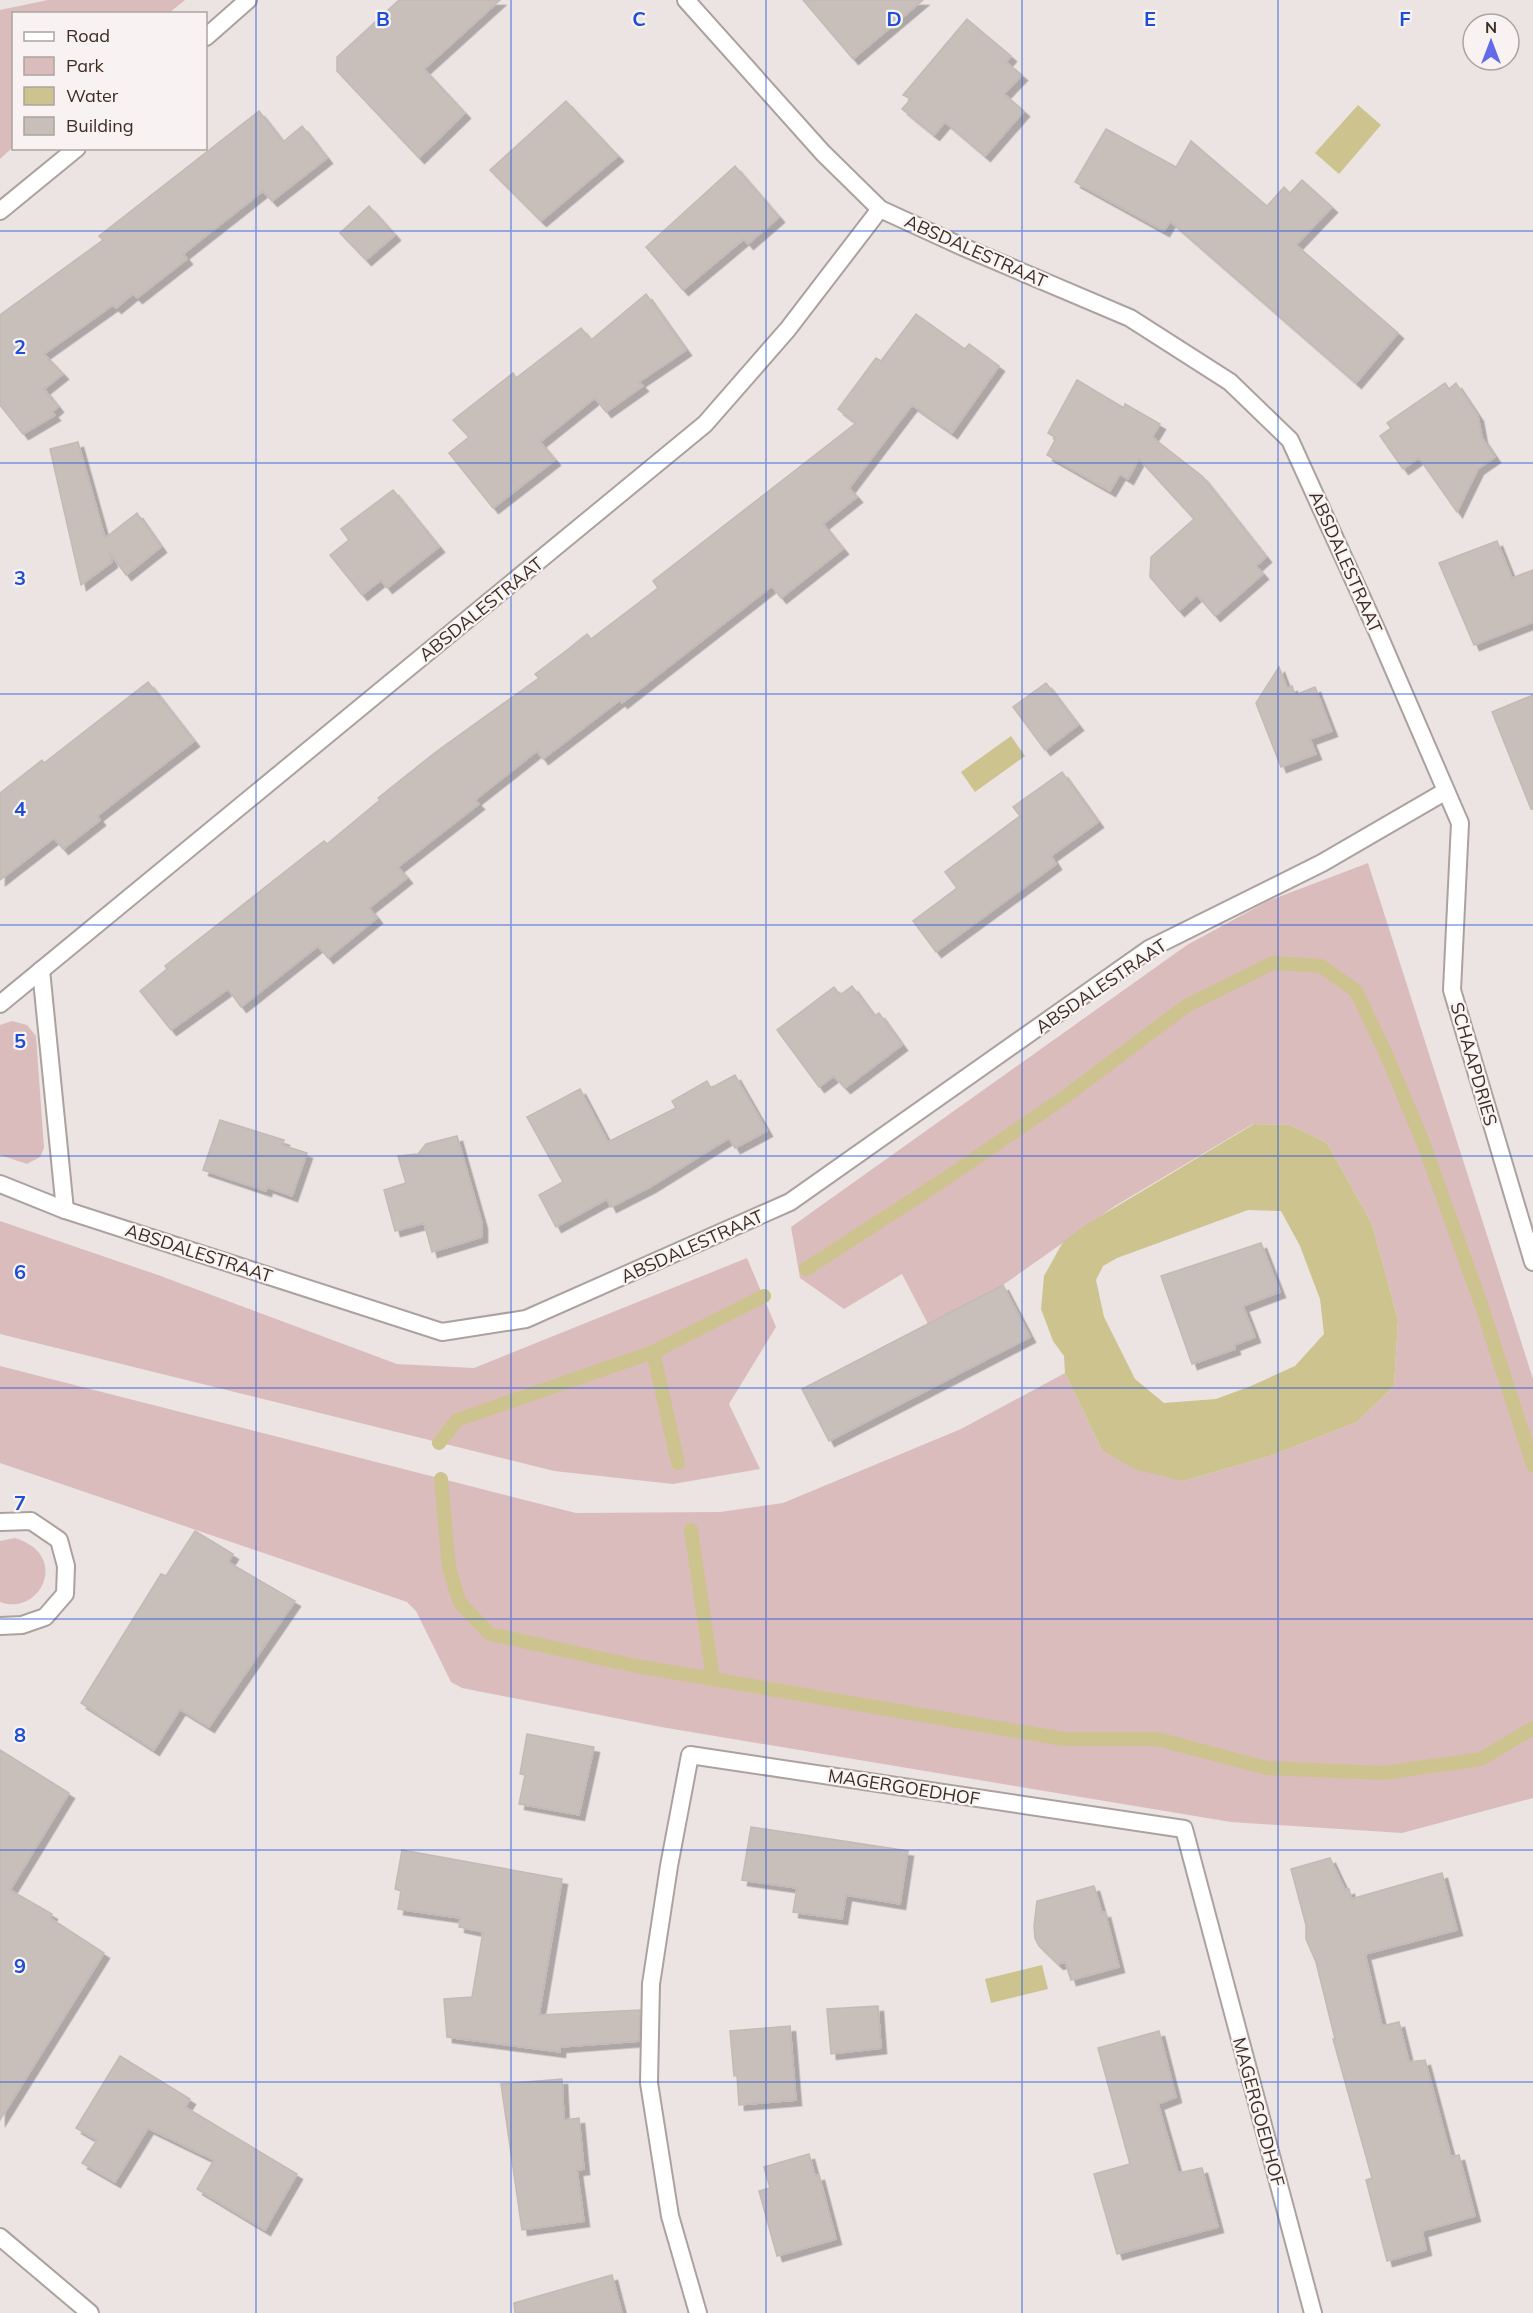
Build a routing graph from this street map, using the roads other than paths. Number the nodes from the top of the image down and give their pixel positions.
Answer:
1 (248, 0) edge
2 (686, 0) edge
3 (207, 36) edge
4 (75, 150) edge
5 (880, 209) junction
6 (0, 211) edge
7 (1446, 791) junction
8 (41, 970) junction
9 (0, 1004) edge
10 (0, 1184) edge
11 (65, 1210) junction
12 (1533, 1262) edge
13 (0, 1522) edge
14 (0, 1626) edge
15 (0, 2237) edge
16 (90, 2313) edge
17 (698, 2313) edge
18 (1313, 2313) edge

1 - 3 street
2 - 5 street, ABSDALESTRAAT
4 - 6 street
5 - 7 street, ABSDALESTRAAT
5 - 8 street, ABSDALESTRAAT
7 - 11 street, ABSDALESTRAAT
7 - 12 street, SCHAAPDRIES
8 - 9 street, ABSDALESTRAAT
8 - 11 street
10 - 11 street, ABSDALESTRAAT
13 - 14 street
15 - 16 street
17 - 18 street, MAGERGOEDHOF

